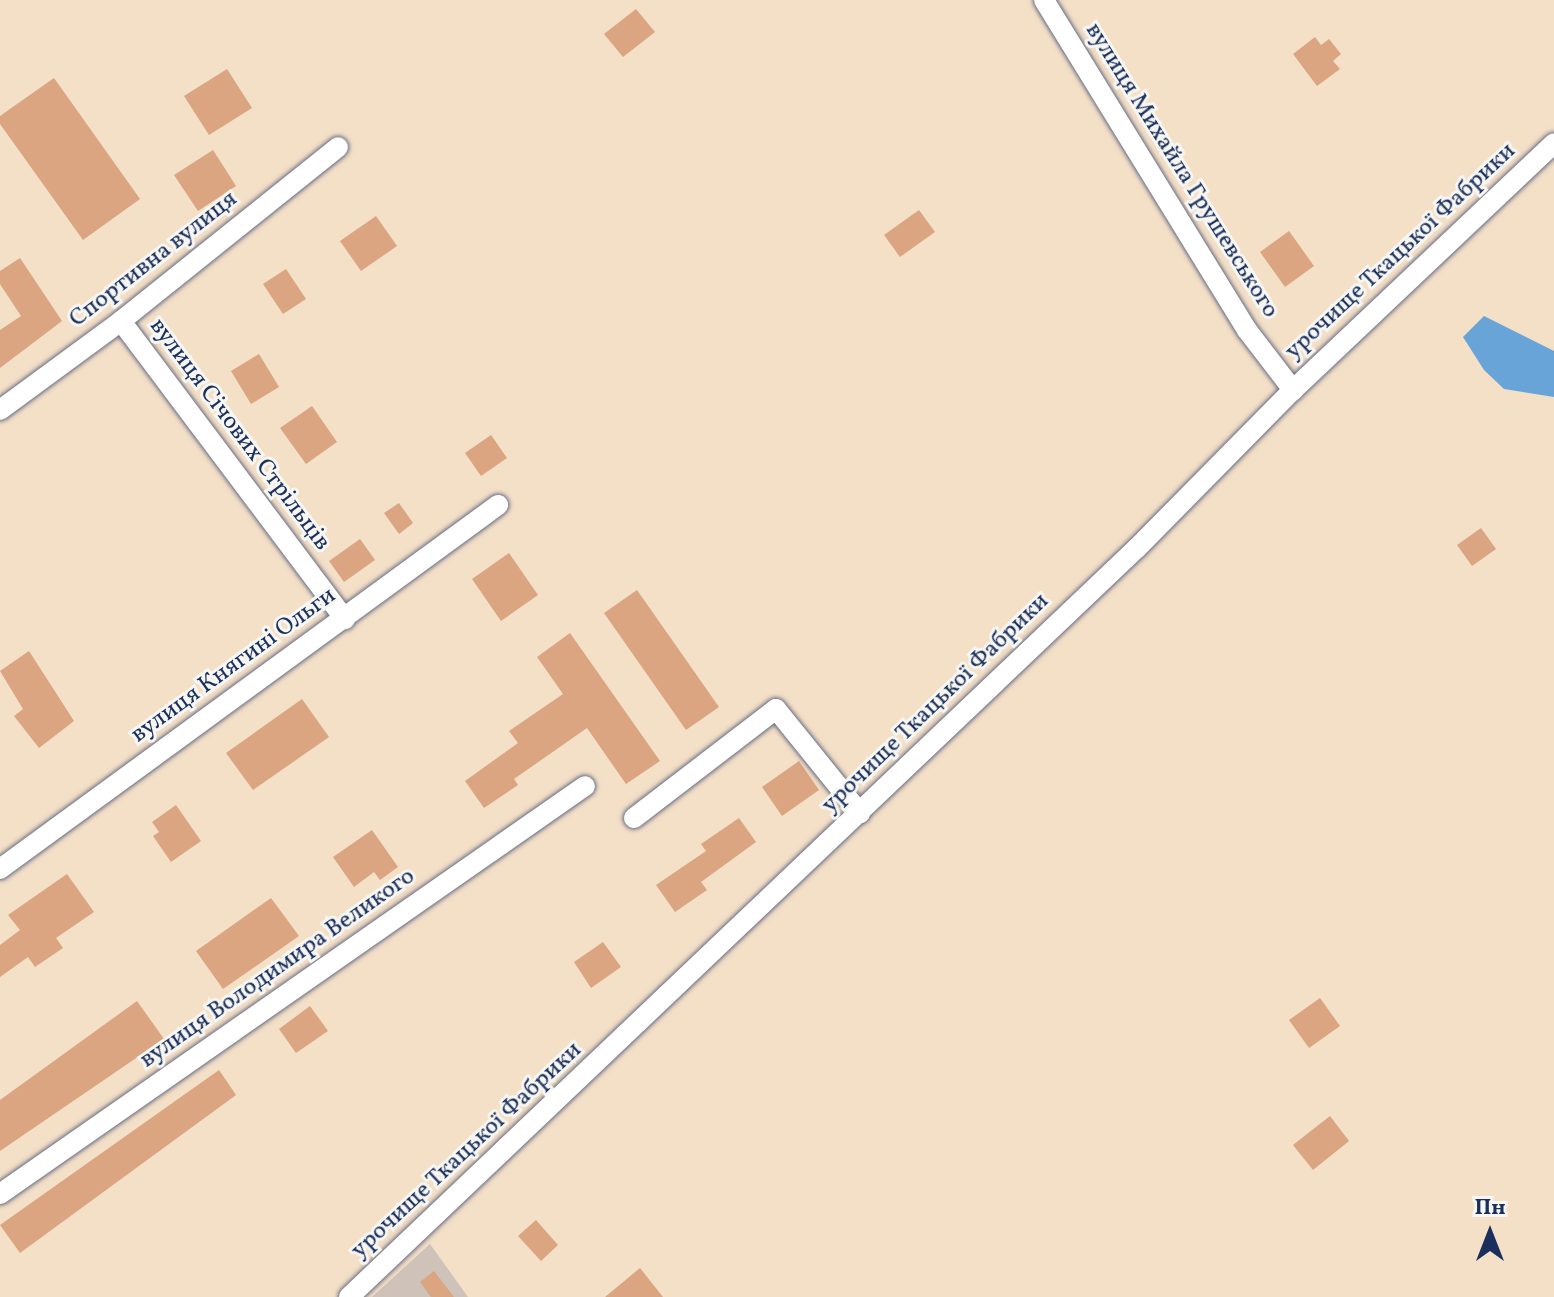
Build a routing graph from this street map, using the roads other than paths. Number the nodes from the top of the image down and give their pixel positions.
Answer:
1 (1044, 0) edge
2 (1554, 143) edge
3 (338, 147) dead end
4 (121, 321) junction
5 (1293, 390) junction
6 (0, 410) edge
7 (498, 505) dead end
8 (345, 619) junction
9 (585, 786) dead end
10 (860, 813) junction
11 (634, 818) dead end
12 (0, 869) edge
13 (0, 1194) edge
14 (349, 1297) edge

1 - 5 street, вулиця Михайла Грушевського
2 - 5 street, урочище Ткацької Фабрики
3 - 4 street, Спортивна вулиця
4 - 6 street, Спортивна вулиця
4 - 8 street, вулиця Січових Стрільців
5 - 10 street, урочище Ткацької Фабрики
7 - 8 street, вулиця Княгині Ольги
8 - 12 street, вулиця Княгині Ольги
9 - 13 street, вулиця Володимира Великого
10 - 11 street
10 - 14 street, урочище Ткацької Фабрики

